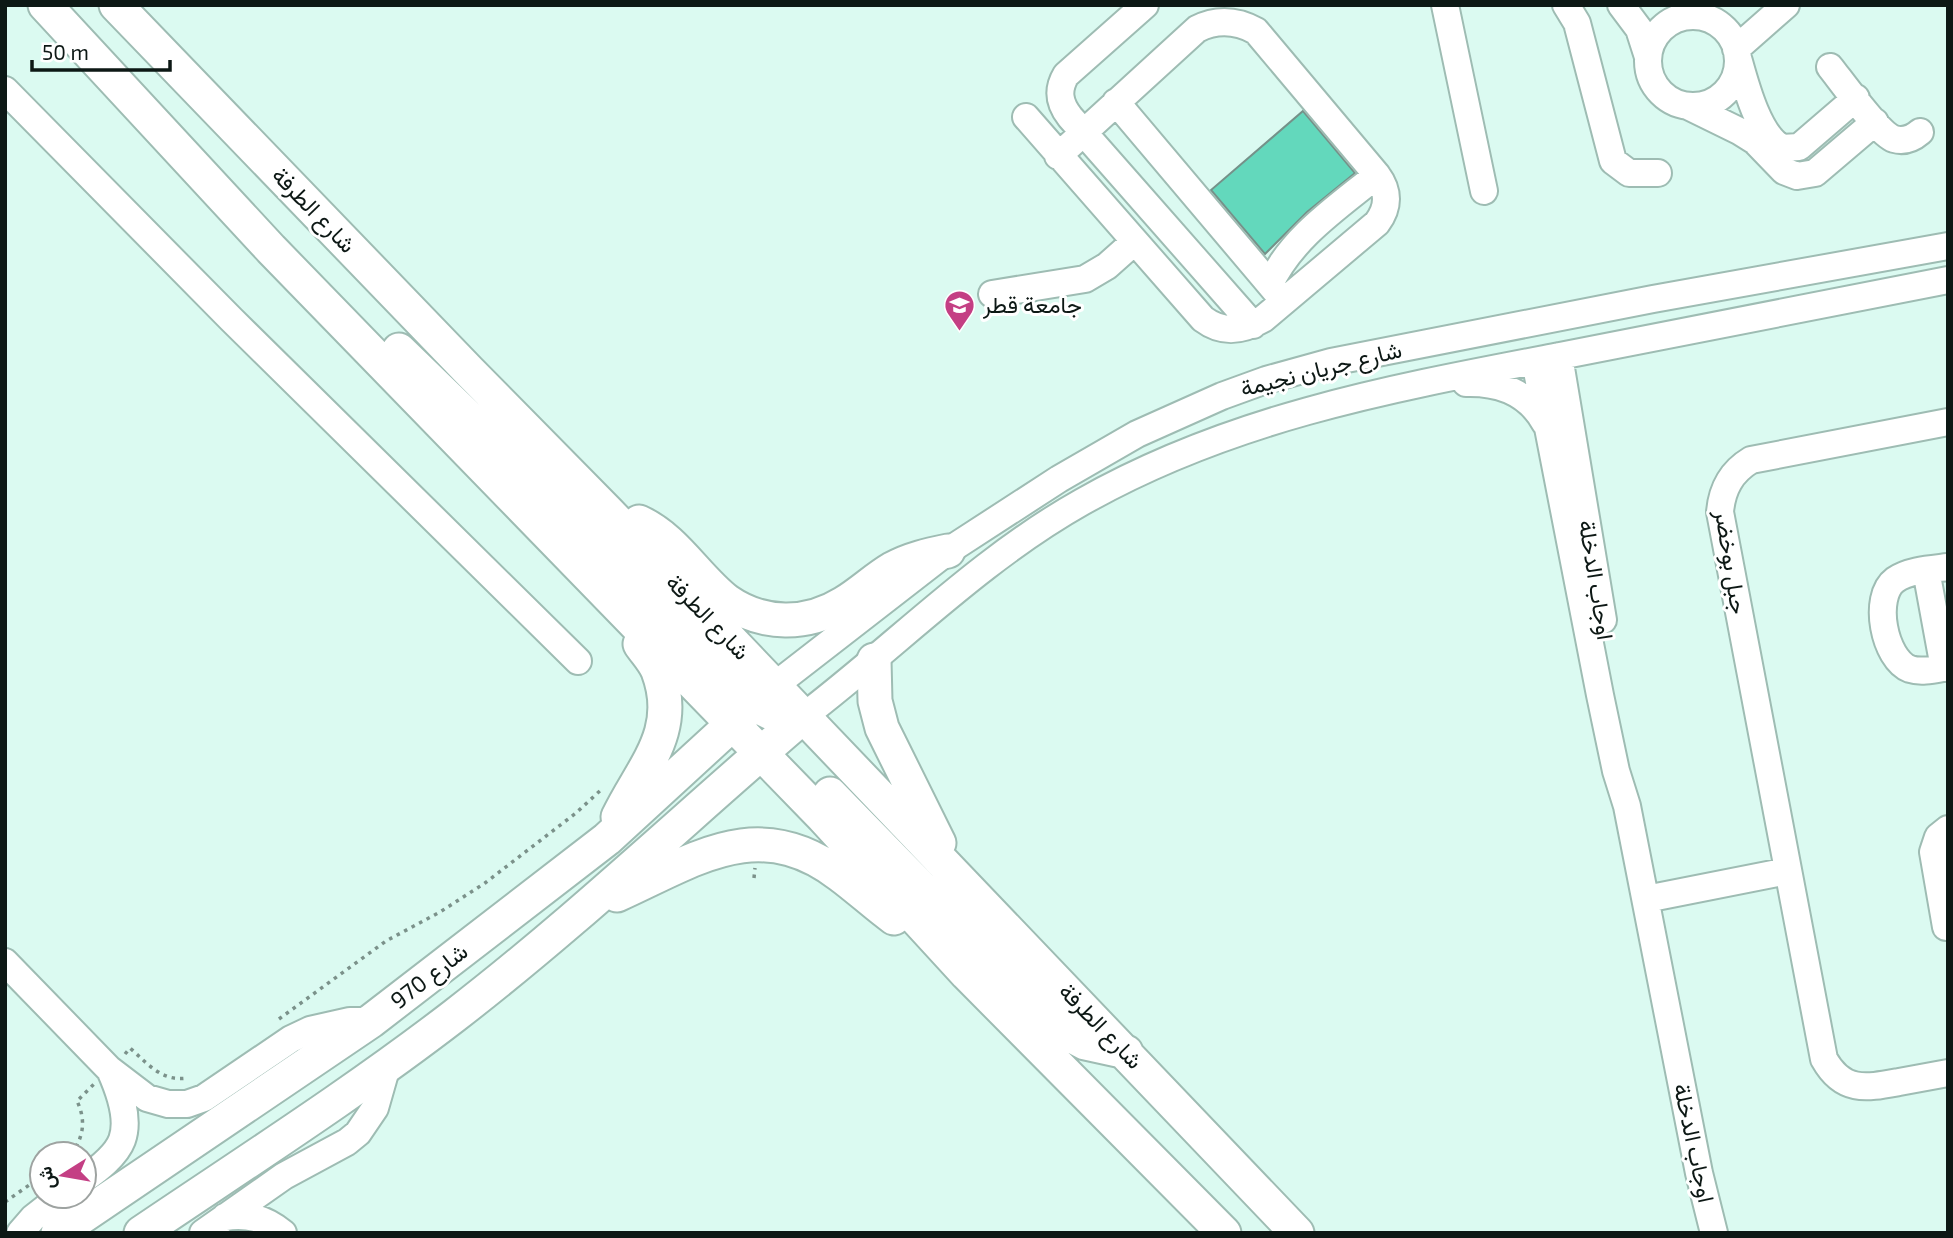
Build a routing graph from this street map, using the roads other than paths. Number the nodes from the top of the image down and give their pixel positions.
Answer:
1 (45, 5) edge
2 (117, 5) edge
3 (1144, 5) edge
4 (1445, 5) edge
5 (1566, 5) edge
6 (1621, 5) edge
7 (1786, 5) edge
8 (1702, 12) edge
9 (1737, 53) junction
10 (1648, 57) junction
11 (1830, 67) dead end
12 (5, 90) edge
13 (1856, 98) junction
14 (1116, 102) junction
15 (1688, 106) junction
16 (1026, 117) dead end
17 (1875, 122) junction
18 (1083, 132) junction
19 (1920, 132) dead end
20 (1058, 156) junction
21 (1658, 173) dead end
22 (1377, 175) junction
23 (1484, 191) dead end
24 (1134, 242) junction
25 (1948, 246) edge
26 (271, 249) junction
27 (1948, 280) edge
28 (1277, 292) junction
29 (992, 294) dead end
30 (1253, 325) junction
31 (1547, 358) junction
32 (1345, 400) junction
33 (1947, 427) edge
34 (1548, 429) junction
35 (608, 512) junction
36 (948, 551) junction
37 (1937, 569) edge
38 (633, 621) junction
39 (874, 660) junction
40 (578, 662) dead end
41 (1946, 668) edge
42 (753, 705) junction
43 (804, 716) junction
44 (769, 746) junction
45 (1627, 806) junction
46 (1948, 828) edge
47 (607, 839) junction
48 (1788, 871) junction
49 (961, 882) junction
50 (1646, 899) junction
51 (589, 907) junction
52 (1947, 930) edge
53 (5, 962) edge
54 (967, 974) junction
55 (371, 1021) junction
56 (1126, 1052) junction
57 (387, 1066) junction
58 (109, 1069) junction
59 (1948, 1073) edge
60 (98, 1167) edge
61 (284, 1176) junction
62 (42, 1210) edge
63 (225, 1217) junction
64 (20, 1233) edge
65 (58, 1233) edge
66 (141, 1233) edge
67 (203, 1233) edge
68 (283, 1233) edge
69 (1224, 1233) edge
70 (1297, 1233) edge
71 (1714, 1233) edge

1 - 26 main road
2 - 35 main road, شارع الطرفة
3 - 18 street
4 - 23 street
5 - 21 street
6 - 10 street
7 - 9 street
8 - 9 street
8 - 10 street
9 - 13 street
9 - 15 street
10 - 15 street
11 - 13 street
12 - 40 street
13 - 17 street
14 - 18 street
14 - 22 street
14 - 28 street
15 - 17 street
16 - 20 street
17 - 19 street
18 - 20 street
18 - 30 street
20 - 24 street
22 - 28 street
22 - 28 street
24 - 29 street
24 - 30 street
25 - 36 street, شارع جريان نجيمة
26 - 38 main road
26 - 42 main road
27 - 31 street, شارع جريان نجيمة
28 - 30 street
31 - 32 street, شارع جريان نجيمة
31 - 34 street, اوجاب الدخلة
31 - 45 street, اوجاب الدخلة
32 - 34 street
32 - 39 street, شارع جريان نجيمة
33 - 48 street, جبل بوخضر
34 - 45 street, اوجاب الدخلة
35 - 36 main road
35 - 42 main road, شارع الطرفة
36 - 42 street, شارع جريان نجيمة
37 - 41 street
37 - 41 street
38 - 42 main road
38 - 47 main road
39 - 43 street, شارع جريان نجيمة
39 - 49 main road
42 - 43 main road
42 - 44 main road
42 - 47 main road, شارع 970
43 - 44 main road, شارع 970
43 - 49 main road, شارع الطرفة
44 - 51 main road, شارع 970
44 - 54 main road
44 - 56 main road
45 - 50 street, اوجاب الدخلة
46 - 52 street
47 - 55 main road, شارع 970
48 - 50 street
48 - 59 street, جبل بوخضر
49 - 56 main road, شارع الطرفة
50 - 71 street, اوجاب الدخلة
51 - 54 main road
51 - 57 main road, شارع 970
53 - 58 street
54 - 69 main road
55 - 58 street
55 - 65 main road, شارع 970
56 - 70 main road, شارع الطرفة
57 - 61 street
57 - 66 main road, شارع 970
58 - 60 street
61 - 63 street
61 - 68 street
62 - 64 street
63 - 67 street
63 - 68 street

